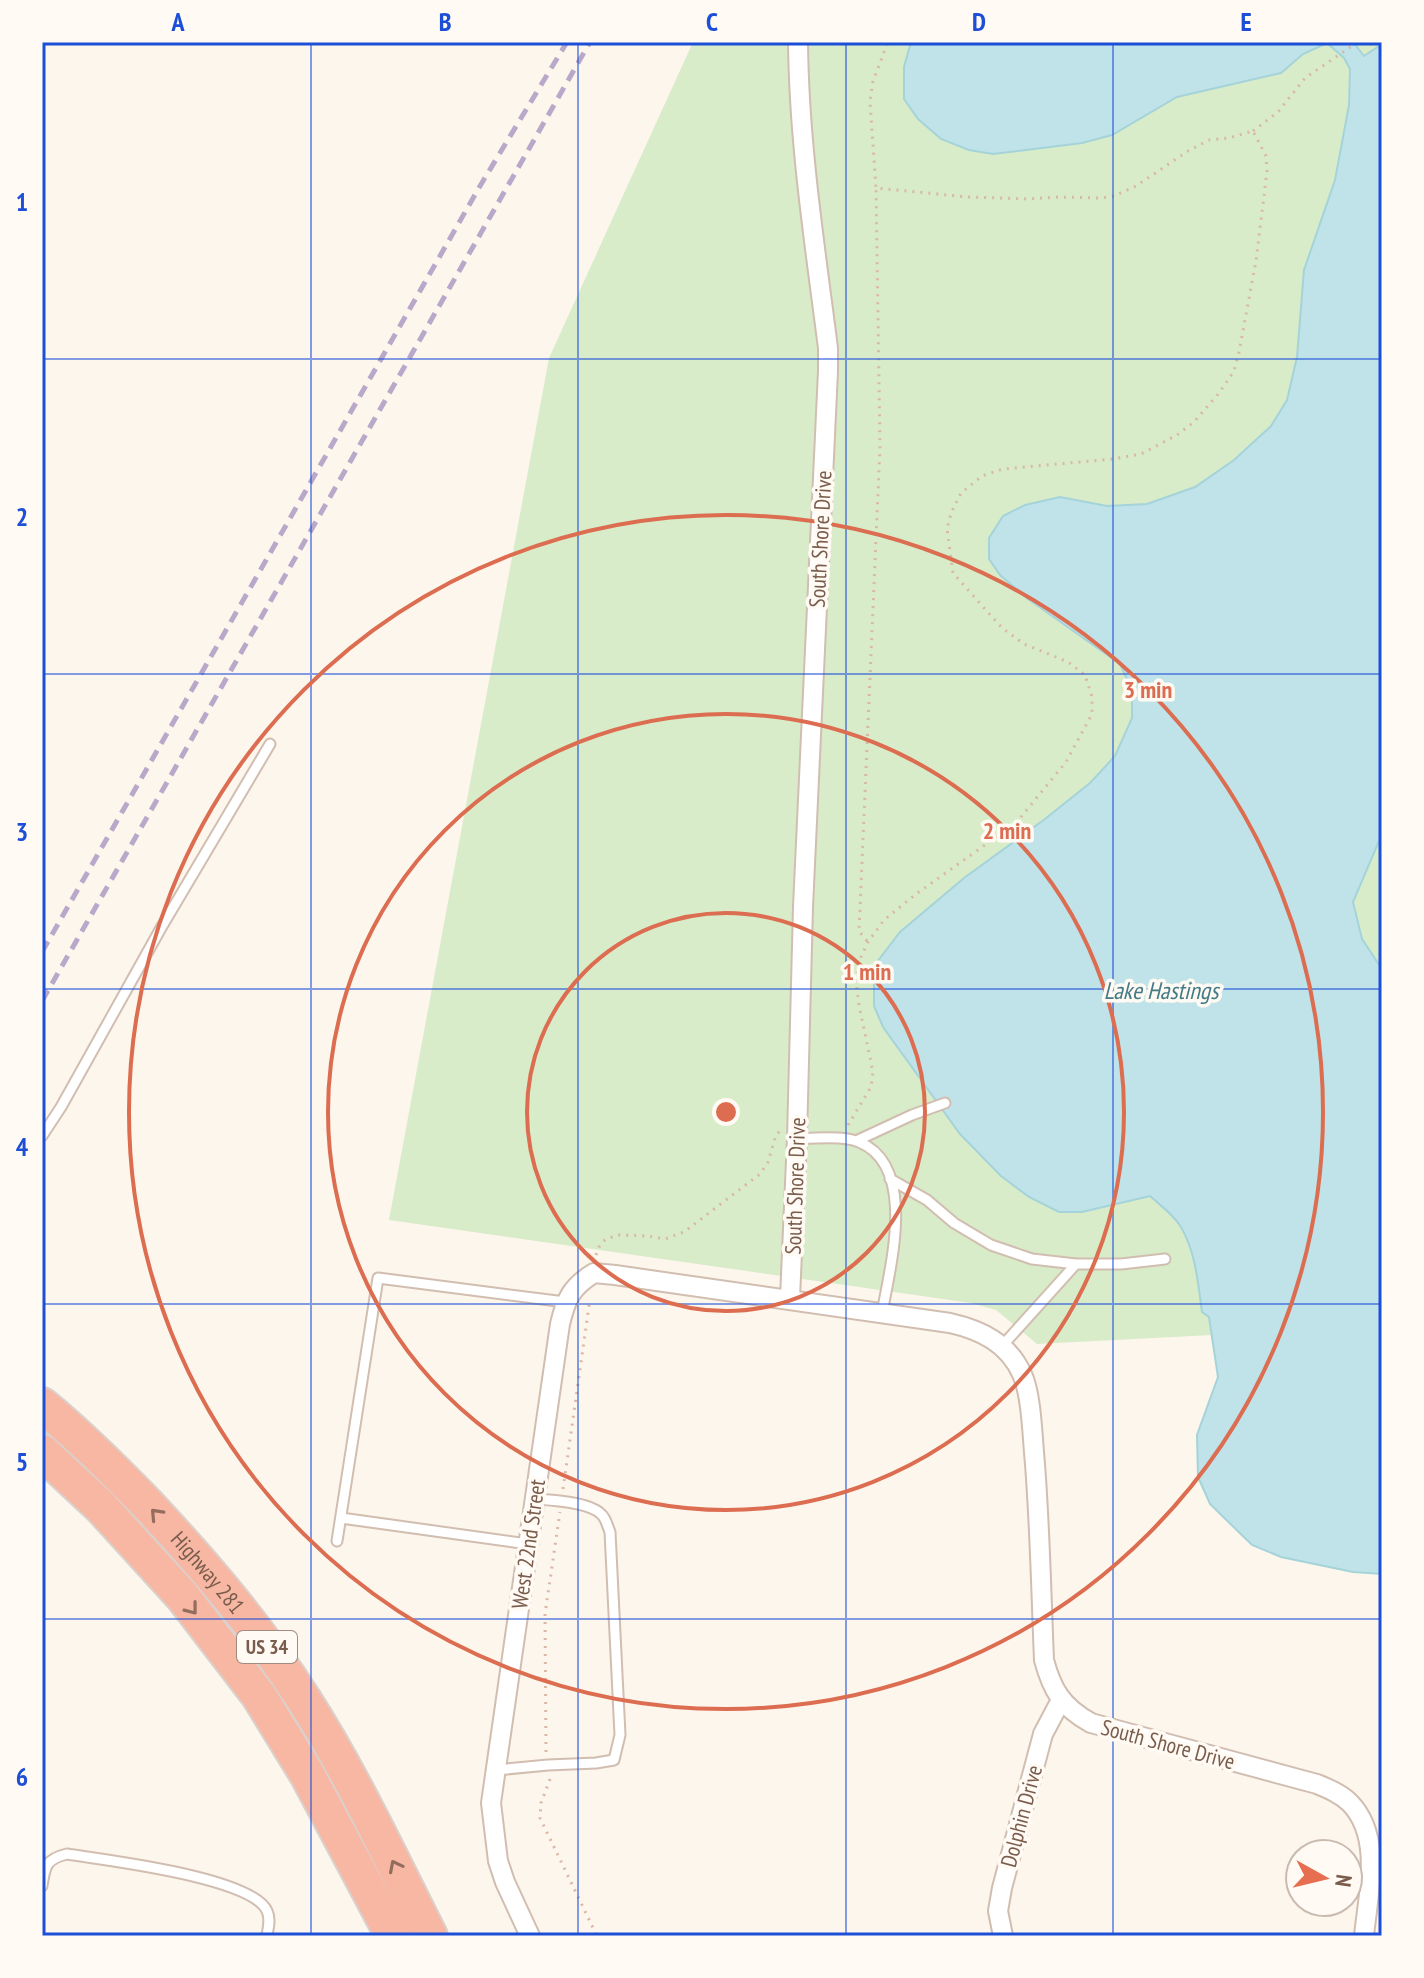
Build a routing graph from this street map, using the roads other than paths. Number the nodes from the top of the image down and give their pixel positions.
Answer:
1 (798, 42) edge
2 (270, 744) dead end
3 (945, 1103) dead end
4 (797, 1133) junction
5 (42, 1136) edge
6 (856, 1141) junction
7 (890, 1179) junction
8 (1165, 1259) dead end
9 (1076, 1264) junction
10 (790, 1298) junction
11 (563, 1310) junction
12 (882, 1313) junction
13 (1002, 1346) junction
14 (42, 1405) edge
15 (42, 1452) edge
16 (534, 1499) junction
17 (341, 1518) junction
18 (337, 1541) dead end
19 (528, 1544) junction
20 (1061, 1700) junction
21 (496, 1770) junction
22 (42, 1886) edge
23 (267, 1936) edge
24 (393, 1936) edge
25 (430, 1936) edge
26 (530, 1936) edge
27 (1003, 1936) edge
28 (1364, 1936) edge

1 - 4 street, South Shore Drive
2 - 5 lane
3 - 6 lane
4 - 6 lane
4 - 10 street, South Shore Drive
6 - 7 lane
7 - 9 lane
7 - 12 lane
8 - 9 lane
9 - 13 lane
10 - 11 street
10 - 12 street, South Shore Drive
11 - 16 street, West 22nd Street
11 - 17 lane
12 - 13 street, South Shore Drive
13 - 20 street, South Shore Drive
25 -> 14 highway, Highway 281 / US 34
15 -> 24 highway, Highway 281 / US 34
16 - 19 street, West 22nd Street
16 - 21 lane
17 - 18 lane
17 - 19 lane
19 - 21 street, West 22nd Street
20 - 27 street, Dolphin Drive
20 - 28 street, South Shore Drive
21 - 26 street, West 22nd Street
22 - 23 lane

